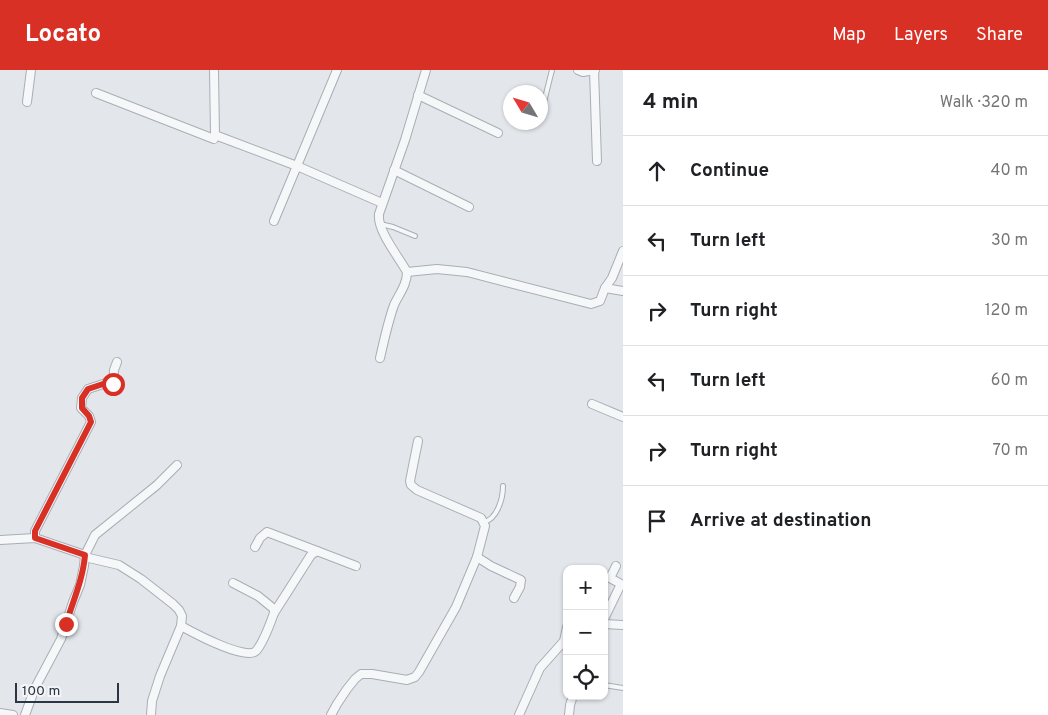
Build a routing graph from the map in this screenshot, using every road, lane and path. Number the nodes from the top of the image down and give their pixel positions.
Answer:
1 (31, 70) edge
2 (214, 70) edge
3 (337, 70) edge
4 (426, 70) edge
5 (552, 70) edge
6 (578, 70) edge
7 (595, 70) edge
8 (548, 86) edge
9 (96, 93) dead end
10 (418, 95) junction
11 (27, 102) dead end
12 (498, 133) dead end
13 (215, 135) junction
14 (597, 161) dead end
15 (297, 166) junction
16 (394, 170) junction
17 (382, 203) junction
18 (469, 207) dead end
19 (274, 221) dead end
20 (380, 224) junction
21 (415, 236) dead end
22 (623, 251) edge
23 (407, 272) junction
24 (604, 288) junction
25 (623, 291) edge
26 (380, 358) dead end
27 (117, 362) dead end
28 (592, 404) dead end
29 (623, 416) edge
30 (418, 442) dead end
31 (177, 465) dead end
32 (503, 486) dead end
33 (484, 522) junction
34 (35, 538) junction
35 (0, 540) edge
36 (255, 547) dead end
37 (317, 552) junction
38 (85, 555) junction
39 (477, 557) junction
40 (356, 566) dead end
41 (616, 566) dead end
42 (233, 583) dead end
43 (514, 598) dead end
44 (608, 611) edge
45 (274, 613) junction
46 (608, 624) edge
47 (623, 625) edge
48 (181, 626) junction
49 (563, 642) edge
50 (608, 686) edge
51 (623, 688) edge
52 (572, 700) edge
53 (0, 713) edge
54 (12, 715) edge
55 (25, 715) edge
56 (151, 715) edge
57 (331, 715) edge
58 (520, 715) edge
59 (569, 715) edge

1 - 11 street
2 - 13 street
3 - 15 street
4 - 10 street
5 - 8 lane
6 - 7 street
7 - 14 street
9 - 13 street
10 - 12 street
10 - 16 street
13 - 15 street
15 - 17 street
15 - 19 street
16 - 17 street
16 - 18 street
17 - 20 street
20 - 21 lane
20 - 23 street
22 - 24 street
23 - 24 street
23 - 26 street
24 - 25 street
27 - 34 street
28 - 29 street
30 - 33 street
31 - 38 street
32 - 33 lane
33 - 39 street
34 - 35 street
34 - 38 street
36 - 37 street
37 - 40 street
37 - 45 street
38 - 48 street
38 - 55 street
39 - 43 street
39 - 57 street
41 - 44 street
42 - 45 street
45 - 48 street
46 - 47 street
48 - 56 street
49 - 58 street
50 - 51 lane
52 - 59 street
53 - 54 street

